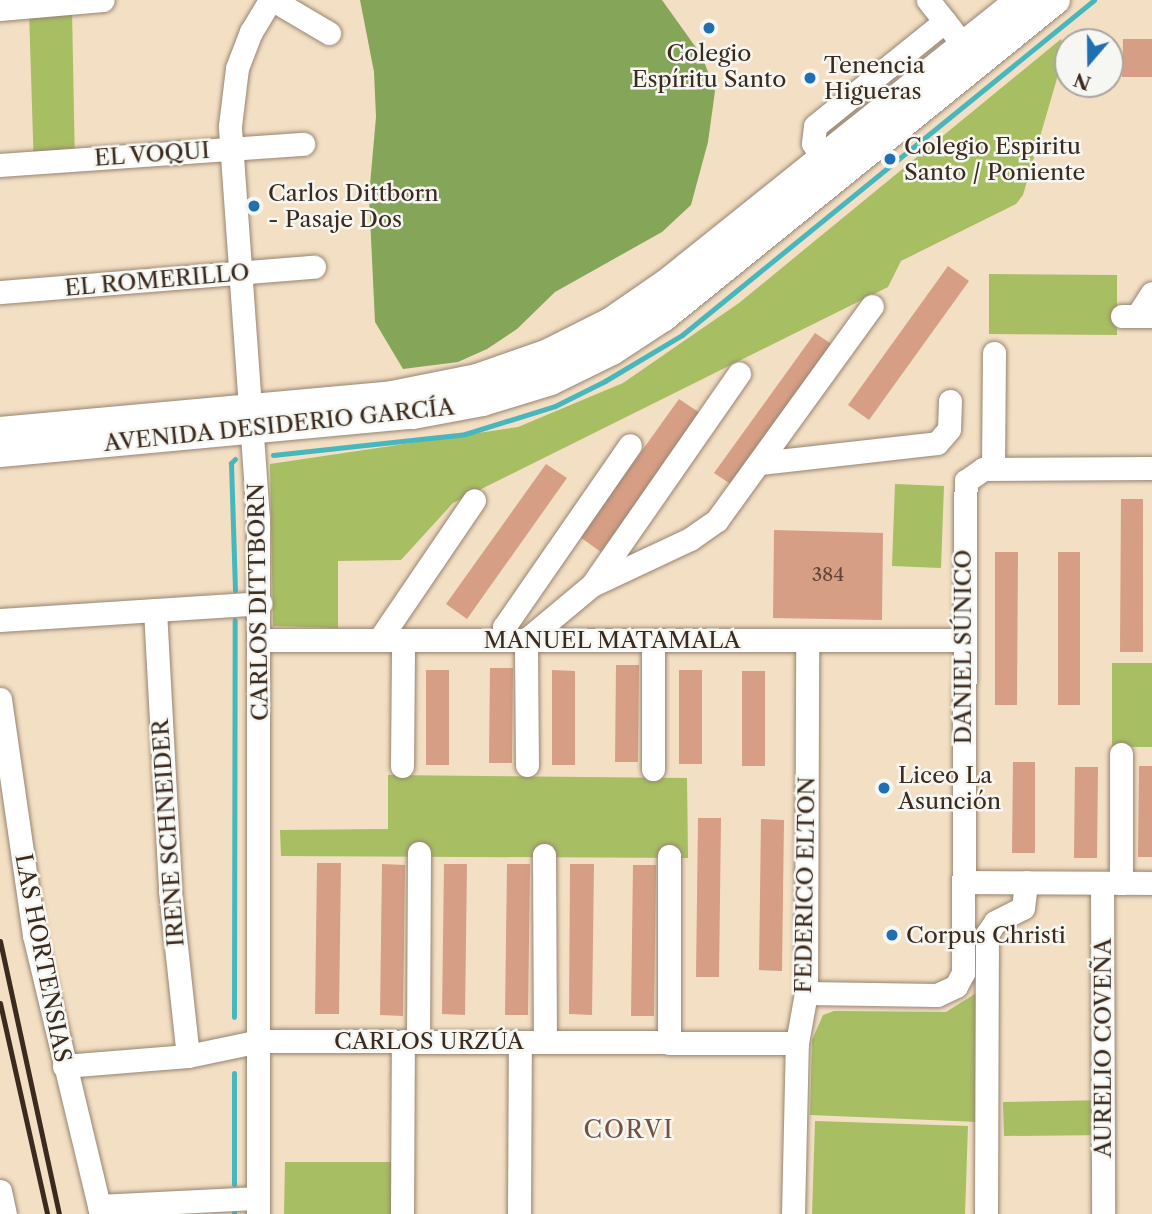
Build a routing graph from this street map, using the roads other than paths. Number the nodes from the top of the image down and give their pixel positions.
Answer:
1 (103, 0) edge
2 (271, 0) edge
3 (928, 0) edge
4 (1020, 0) edge
5 (1056, 0) edge
6 (0, 9) edge
7 (945, 21) junction
8 (329, 33) dead end
9 (971, 54) junction
10 (303, 144) dead end
11 (231, 149) junction
12 (0, 165) edge
13 (829, 169) junction
14 (314, 267) dead end
15 (242, 273) junction
16 (0, 292) edge
17 (1152, 293) edge
18 (872, 306) dead end
19 (1137, 316) edge
20 (994, 353) dead end
21 (739, 373) dead end
22 (950, 401) dead end
23 (254, 420) junction
24 (0, 431) edge
25 (630, 445) dead end
26 (0, 453) edge
27 (760, 463) junction
28 (993, 468) junction
29 (1152, 468) edge
30 (474, 500) dead end
31 (592, 585) junction
32 (260, 603) junction
33 (155, 610) junction
34 (0, 620) edge
35 (260, 640) junction
36 (379, 640) junction
37 (403, 640) junction
38 (515, 640) junction
39 (653, 640) junction
40 (807, 640) junction
41 (963, 640) junction
42 (0, 699) edge
43 (1121, 754) dead end
44 (527, 765) dead end
45 (402, 766) dead end
46 (653, 769) dead end
47 (419, 853) dead end
48 (544, 855) dead end
49 (669, 856) dead end
50 (963, 882) junction
51 (1026, 882) junction
52 (1111, 883) junction
53 (1152, 883) edge
54 (806, 993) junction
55 (259, 1041) junction
56 (410, 1041) junction
57 (520, 1042) junction
58 (545, 1042) junction
59 (669, 1042) junction
60 (797, 1043) junction
61 (188, 1056) junction
62 (64, 1066) junction
63 (0, 1191) edge
64 (258, 1206) edge
65 (100, 1210) edge
66 (5, 1214) edge
67 (402, 1214) edge
68 (519, 1214) edge
69 (793, 1214) edge
70 (986, 1214) edge
71 (1103, 1214) edge

1 - 6 street
2 - 8 street
2 - 11 street, CARLOS DITTBORN
3 - 7 street
4 - 9 main road, AVENIDA DESIDERIO GARCÍA
5 - 9 main road, AVENIDA DESIDERIO GARCÍA
7 - 9 street
7 - 13 street
9 - 13 main road, AVENIDA DESIDERIO GARCÍA
10 - 11 street, EL VOQUI
11 - 12 street, EL VOQUI
11 - 15 street, CARLOS DITTBORN
13 - 23 main road, AVENIDA DESIDERIO GARCÍA
14 - 15 street, EL ROMERILLO
15 - 16 street, EL ROMERILLO
15 - 23 street, CARLOS DITTBORN
17 - 19 street
18 - 27 street
20 - 28 street
21 - 31 street
22 - 27 street
23 - 24 main road, AVENIDA DESIDERIO GARCÍA
23 - 26 main road, AVENIDA DESIDERIO GARCÍA
23 - 32 street, CARLOS DITTBORN
25 - 38 street
27 - 31 street
28 - 29 street
28 - 41 street, DANIEL SÚNICO
30 - 36 street
31 - 38 street
32 - 33 street
32 - 35 street, CARLOS DITTBORN
33 - 34 street
33 - 61 street, IRENE SCHNEIDER
35 - 36 street, MANUEL MATAMALA
35 - 55 street, CARLOS DITTBORN
36 - 37 street, MANUEL MATAMALA
37 - 38 street, MANUEL MATAMALA
37 - 45 street
38 - 39 street, MANUEL MATAMALA
38 - 44 street
39 - 40 street, MANUEL MATAMALA
39 - 46 street
40 - 41 street, MANUEL MATAMALA
40 - 54 street, FEDERICO ELTON
41 - 50 street, DANIEL SÚNICO
42 - 62 street, LAS HORTENSIAS
43 - 52 street, AURELIO COVEÑA
47 - 56 street
48 - 58 street
49 - 59 street
50 - 51 street
50 - 54 street, DANIEL SÚNICO
51 - 52 street
51 - 70 street
52 - 53 street
52 - 71 street, AURELIO COVEÑA
54 - 60 street, FEDERICO ELTON
55 - 56 street, CARLOS URZÚA
55 - 61 street, CARLOS URZÚA
55 - 64 street, CARLOS DITTBORN
56 - 57 street, CARLOS URZÚA
56 - 67 street
57 - 58 street, CARLOS URZÚA
57 - 68 street
58 - 59 street, CARLOS URZÚA
59 - 60 street, CARLOS URZÚA
60 - 69 street, FEDERICO ELTON
61 - 62 street, CARLOS URZÚA
62 - 65 street, LAS HORTENSIAS
63 - 66 street
64 - 65 street

